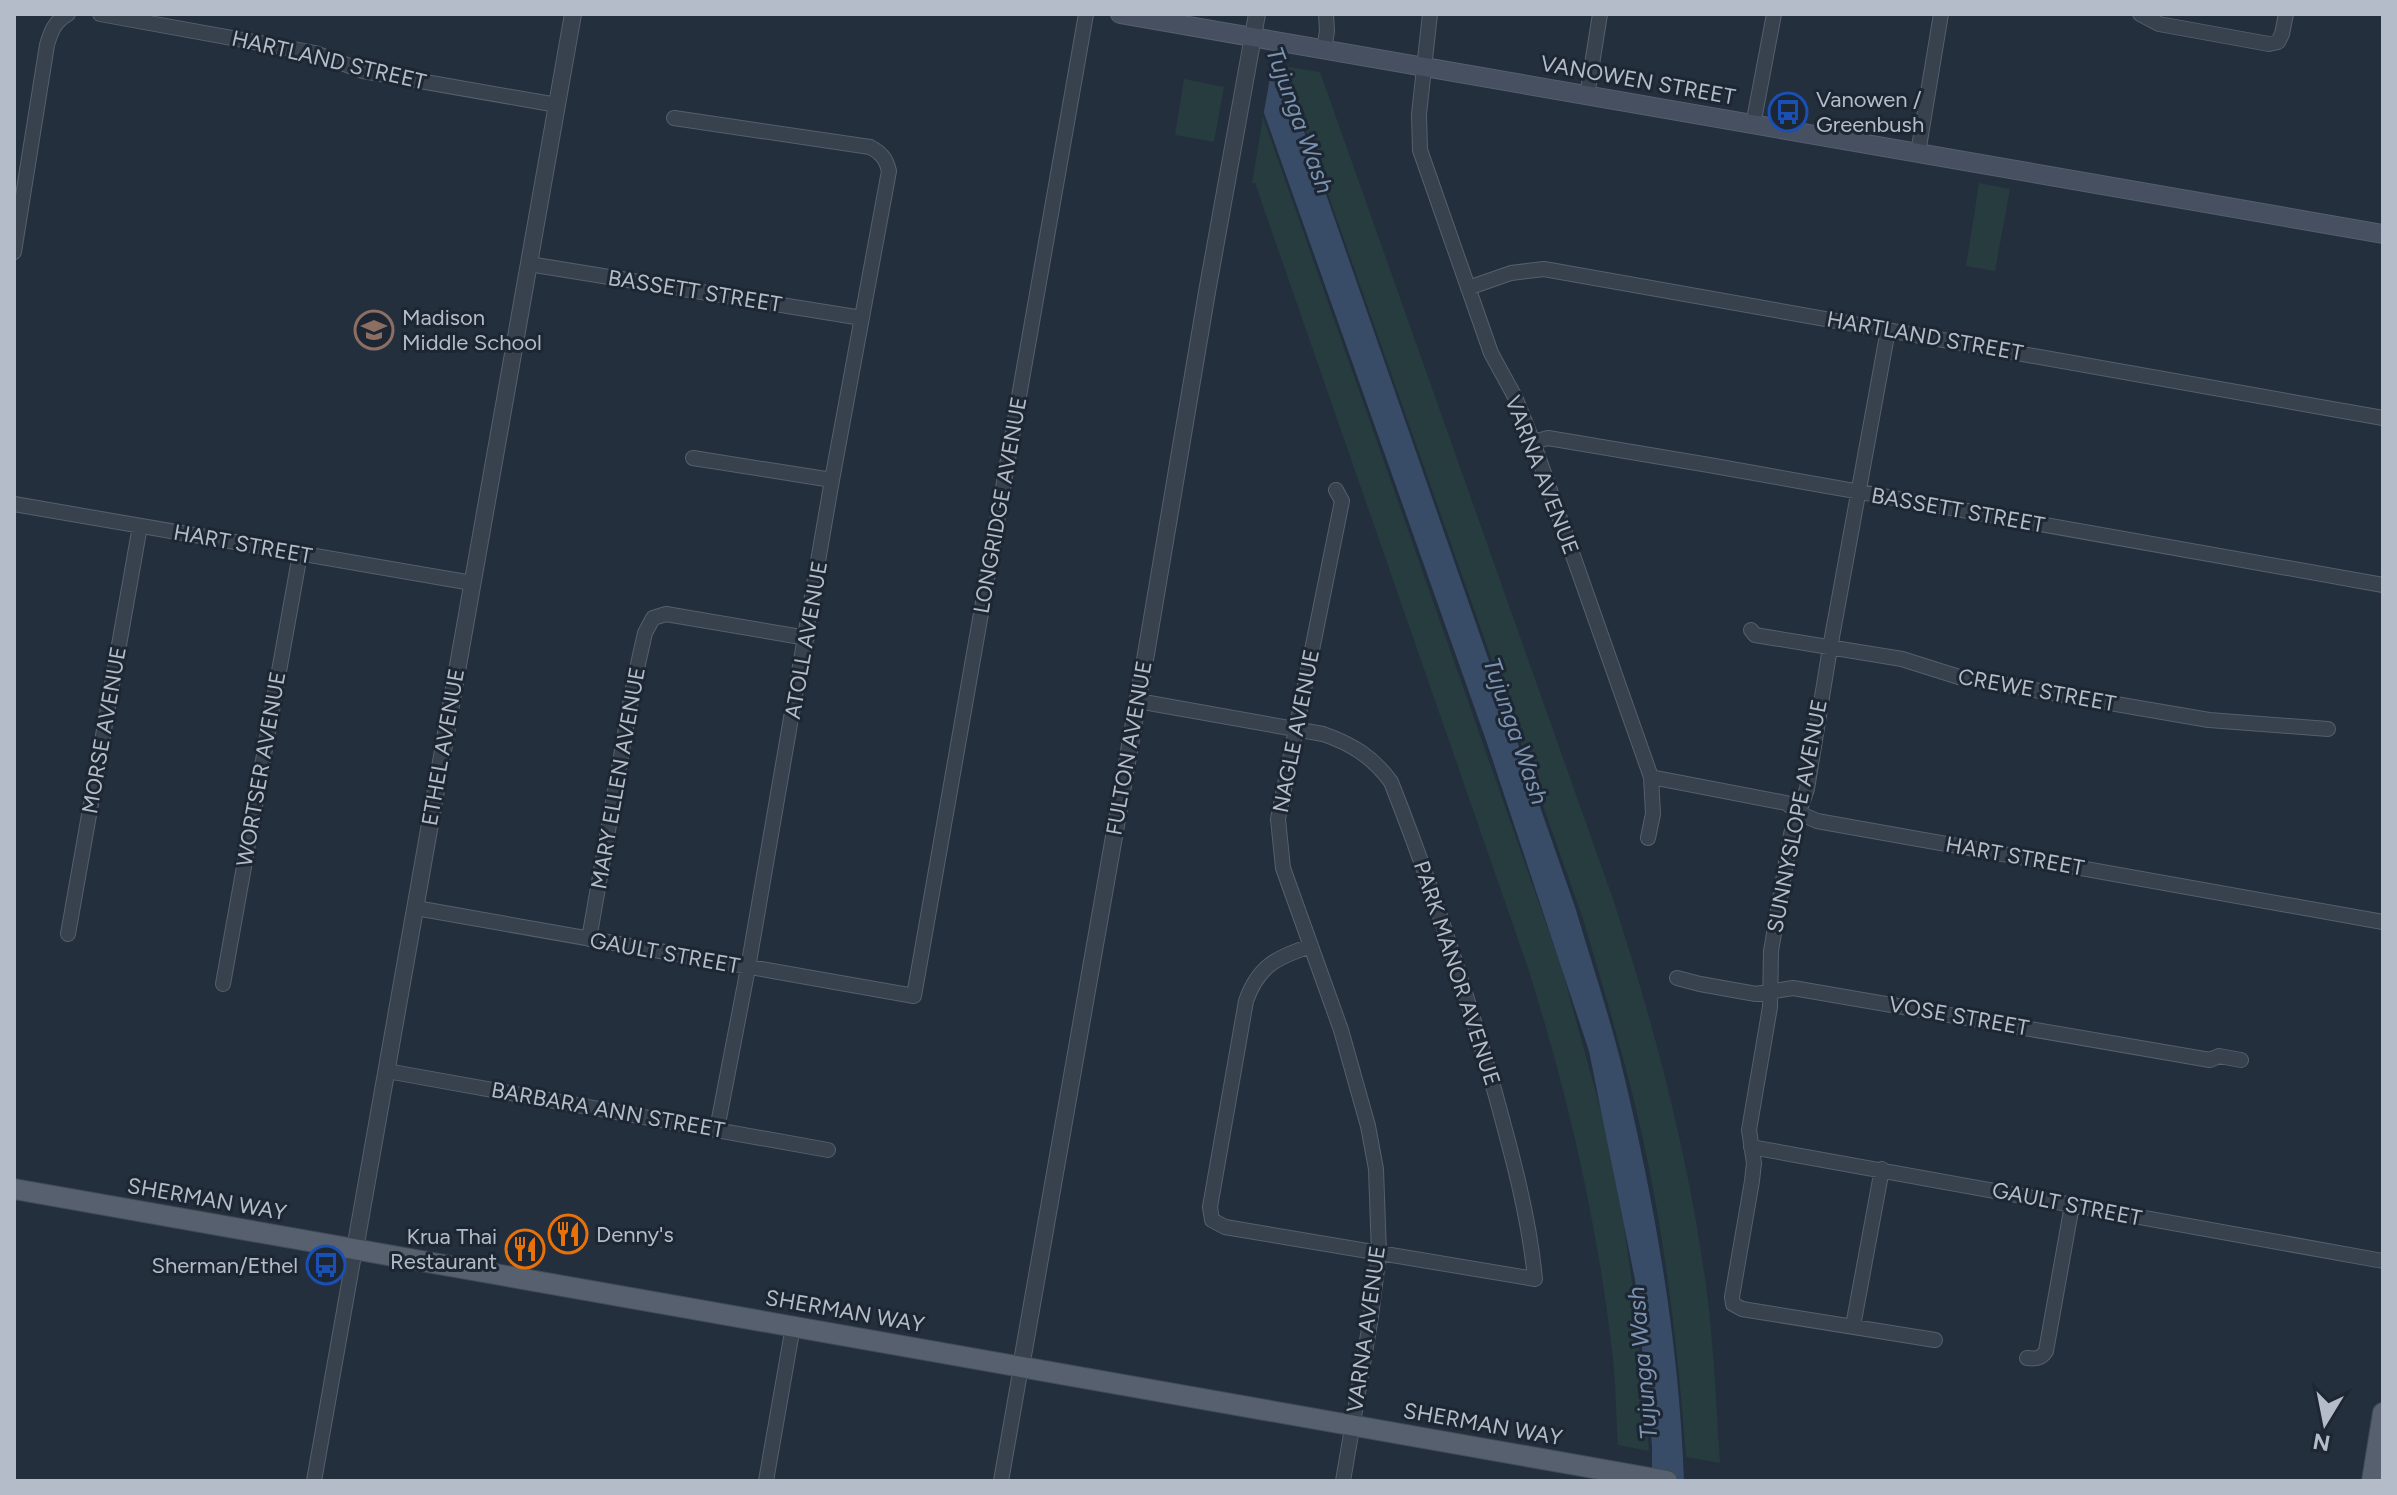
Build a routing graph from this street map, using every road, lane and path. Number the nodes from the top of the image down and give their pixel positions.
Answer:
1 (100, 14) edge
2 (573, 14) edge
3 (1086, 14) edge
4 (1120, 14) edge
5 (1257, 14) edge
6 (1326, 14) edge
7 (1430, 14) edge
8 (1600, 14) edge
9 (1774, 14) edge
10 (1941, 14) edge
11 (2140, 14) edge
12 (2286, 14) edge
13 (63, 17) edge
14 (1254, 37) junction
15 (1324, 49) junction
16 (1423, 67) junction
17 (1587, 96) junction
18 (557, 105) junction
19 (674, 118) dead end
20 (1753, 125) junction
21 (1918, 153) junction
22 (2383, 234) edge
23 (14, 252) edge
24 (529, 264) junction
25 (1468, 288) junction
26 (862, 318) junction
27 (1888, 330) junction
28 (2383, 418) edge
29 (1533, 442) junction
30 (693, 458) dead end
31 (832, 480) junction
32 (1336, 490) dead end
33 (1858, 492) junction
34 (14, 504) edge
35 (140, 526) junction
36 (300, 554) junction
37 (472, 583) junction
38 (2383, 585) edge
39 (1751, 630) dead end
40 (807, 638) junction
41 (1830, 648) junction
42 (1138, 701) junction
43 (1295, 729) junction
44 (2328, 729) dead end
45 (1651, 777) junction
46 (1799, 813) junction
47 (1648, 838) dead end
48 (416, 908) junction
49 (2383, 922) edge
50 (68, 934) dead end
51 (589, 939) junction
52 (1311, 946) junction
53 (748, 968) junction
54 (1677, 978) dead end
55 (223, 984) dead end
56 (1771, 991) junction
57 (914, 996) joint
58 (2241, 1060) dead end
59 (387, 1071) junction
60 (717, 1129) junction
61 (1751, 1147) junction
62 (828, 1150) dead end
63 (1882, 1169) junction
64 (14, 1189) edge
65 (2072, 1205) junction
66 (355, 1249) junction
67 (1379, 1254) junction
68 (2383, 1261) edge
69 (793, 1326) junction
70 (1853, 1326) junction
71 (1935, 1340) dead end
72 (2027, 1358) dead end
73 (1021, 1367) junction
74 (2383, 1413) edge
75 (1353, 1425) junction
76 (314, 1481) edge
77 (766, 1481) edge
78 (1001, 1481) edge
79 (1343, 1481) edge
80 (1667, 1481) edge
81 (2372, 1481) edge

1 - 18 street, HARTLAND STREET
2 - 18 street, ETHEL AVENUE
3 - 57 street, LONGRIDGE AVENUE
4 - 14 main road, VANOWEN STREET
5 - 14 street, FULTON AVENUE
6 - 15 street
7 - 16 street
8 - 17 street
9 - 20 street
10 - 21 street
11 - 12 street
13 - 23 street
14 - 15 main road, VANOWEN STREET
14 - 42 street, FULTON AVENUE
15 - 16 main road, VANOWEN STREET
16 - 17 main road, VANOWEN STREET
16 - 25 street, VARNA AVENUE
17 - 20 main road, VANOWEN STREET
18 - 24 street, ETHEL AVENUE
19 - 26 street, ATOLL AVENUE
20 - 21 main road, VANOWEN STREET
21 - 22 main road, VANOWEN STREET
24 - 26 street, BASSETT STREET
24 - 37 street, ETHEL AVENUE
25 - 27 street, HARTLAND STREET
25 - 29 street, VARNA AVENUE
26 - 31 street, ATOLL AVENUE
27 - 28 street, HARTLAND STREET
27 - 33 street, SUNNYSLOPE AVENUE
29 - 33 street, BASSETT STREET
29 - 45 street, VARNA AVENUE
30 - 31 street
31 - 40 street, ATOLL AVENUE
32 - 43 street, NAGLE AVENUE
33 - 38 street, BASSETT STREET
33 - 41 street, SUNNYSLOPE AVENUE
34 - 35 street, HART STREET
35 - 36 street, HART STREET
35 - 50 street, MORSE AVENUE
36 - 37 street, HART STREET
36 - 55 street, WORTSER AVENUE
37 - 48 street, ETHEL AVENUE
39 - 41 street, CREWE STREET
40 - 51 street, MARY ELLEN AVENUE
40 - 53 street, ATOLL AVENUE
41 - 44 street, CREWE STREET
41 - 46 street, SUNNYSLOPE AVENUE
42 - 43 street
42 - 73 street, FULTON AVENUE
43 - 52 street, NAGLE AVENUE
43 - 67 street, PARK MANOR AVENUE
45 - 46 street, HART STREET
45 - 47 street, VARNA AVENUE
46 - 49 street, HART STREET
46 - 56 street, SUNNYSLOPE AVENUE
48 - 51 street, GAULT STREET
48 - 59 street, ETHEL AVENUE
51 - 53 street, GAULT STREET
52 - 67 street, VARNA AVENUE
52 - 67 street
53 - 57 street, GAULT STREET
53 - 60 street, ATOLL AVENUE
54 - 56 street, VOSE STREET
56 - 58 street, VOSE STREET
56 - 61 street, SUNNYSLOPE AVENUE
59 - 60 street, BARBARA ANN STREET
59 - 66 street, ETHEL AVENUE
60 - 62 street, BARBARA ANN STREET
61 - 63 street, GAULT STREET
61 - 70 street, SUNNYSLOPE AVENUE
63 - 65 street, GAULT STREET
63 - 70 street
64 - 66 main road, SHERMAN WAY
65 - 68 street, GAULT STREET
65 - 72 street
66 - 69 main road, SHERMAN WAY
66 - 76 street, ETHEL AVENUE
67 - 75 street, VARNA AVENUE
69 - 73 main road, SHERMAN WAY
69 - 77 street
70 - 71 street
73 - 75 main road, SHERMAN WAY
73 - 78 street, FULTON AVENUE
74 - 81 main road
75 - 79 street, VARNA AVENUE
75 - 80 main road, SHERMAN WAY

